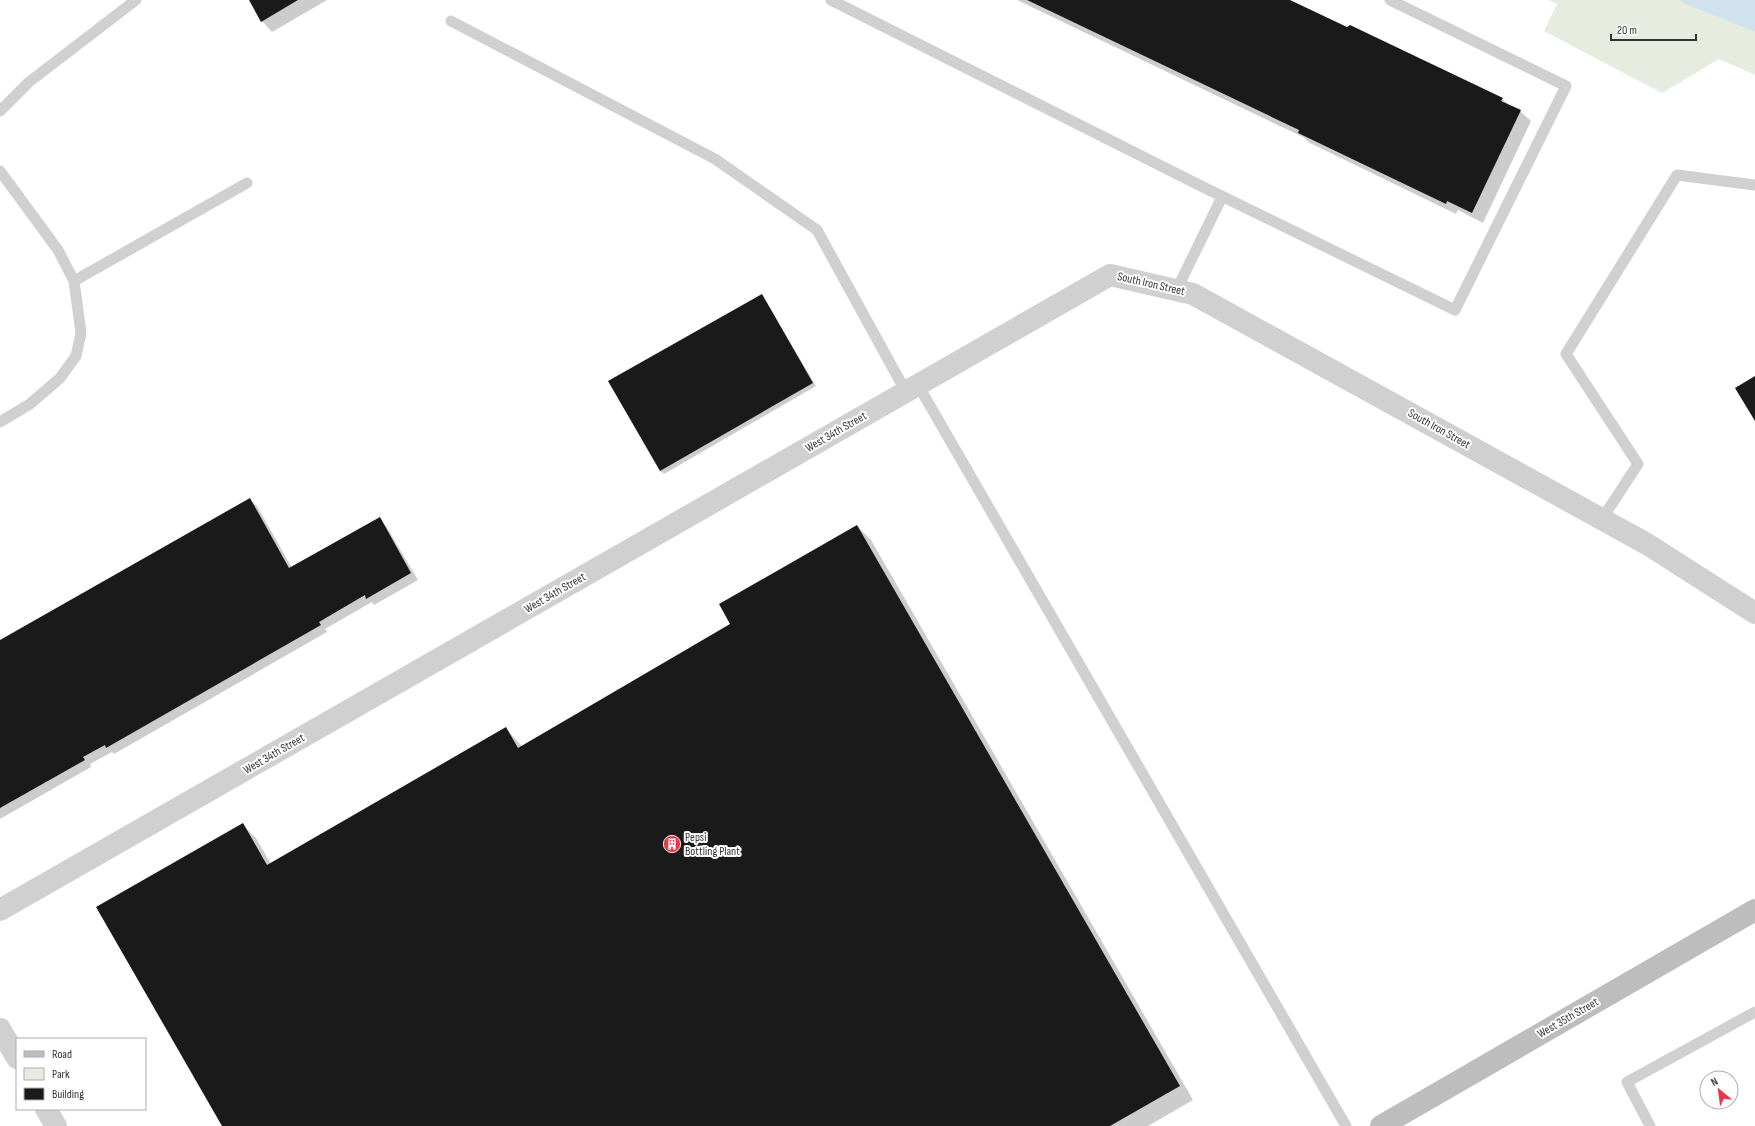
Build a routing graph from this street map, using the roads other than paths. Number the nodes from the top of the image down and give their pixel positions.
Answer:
1 (136, 0) edge
2 (831, 0) edge
3 (1390, 0) edge
4 (451, 21) dead end
5 (0, 110) edge
6 (0, 171) edge
7 (247, 183) dead end
8 (1755, 185) edge
9 (1222, 197) junction
10 (1110, 275) joint
11 (74, 281) junction
12 (1176, 291) junction
13 (912, 388) junction
14 (0, 422) edge
15 (1602, 519) junction
16 (1755, 613) edge
17 (0, 910) edge
18 (1755, 910) edge
19 (1755, 1012) edge
20 (0, 1028) edge
21 (16, 1056) edge
22 (47, 1110) edge
23 (56, 1126) edge
24 (1346, 1126) edge
25 (1381, 1126) edge
26 (1650, 1126) edge

1 - 5 lane
2 - 9 lane
3 - 9 lane
4 - 13 lane
6 - 11 lane
7 - 11 lane
8 - 15 lane
9 - 12 lane
10 - 12 street, South Iron Street
10 - 13 street, West 34th Street
11 - 14 lane
12 - 15 street, South Iron Street
13 - 17 street, West 34th Street
13 - 24 lane
15 - 16 street, South Iron Street
18 - 25 main road, West 35th Street
19 - 26 lane
20 - 21 street
22 - 23 street

